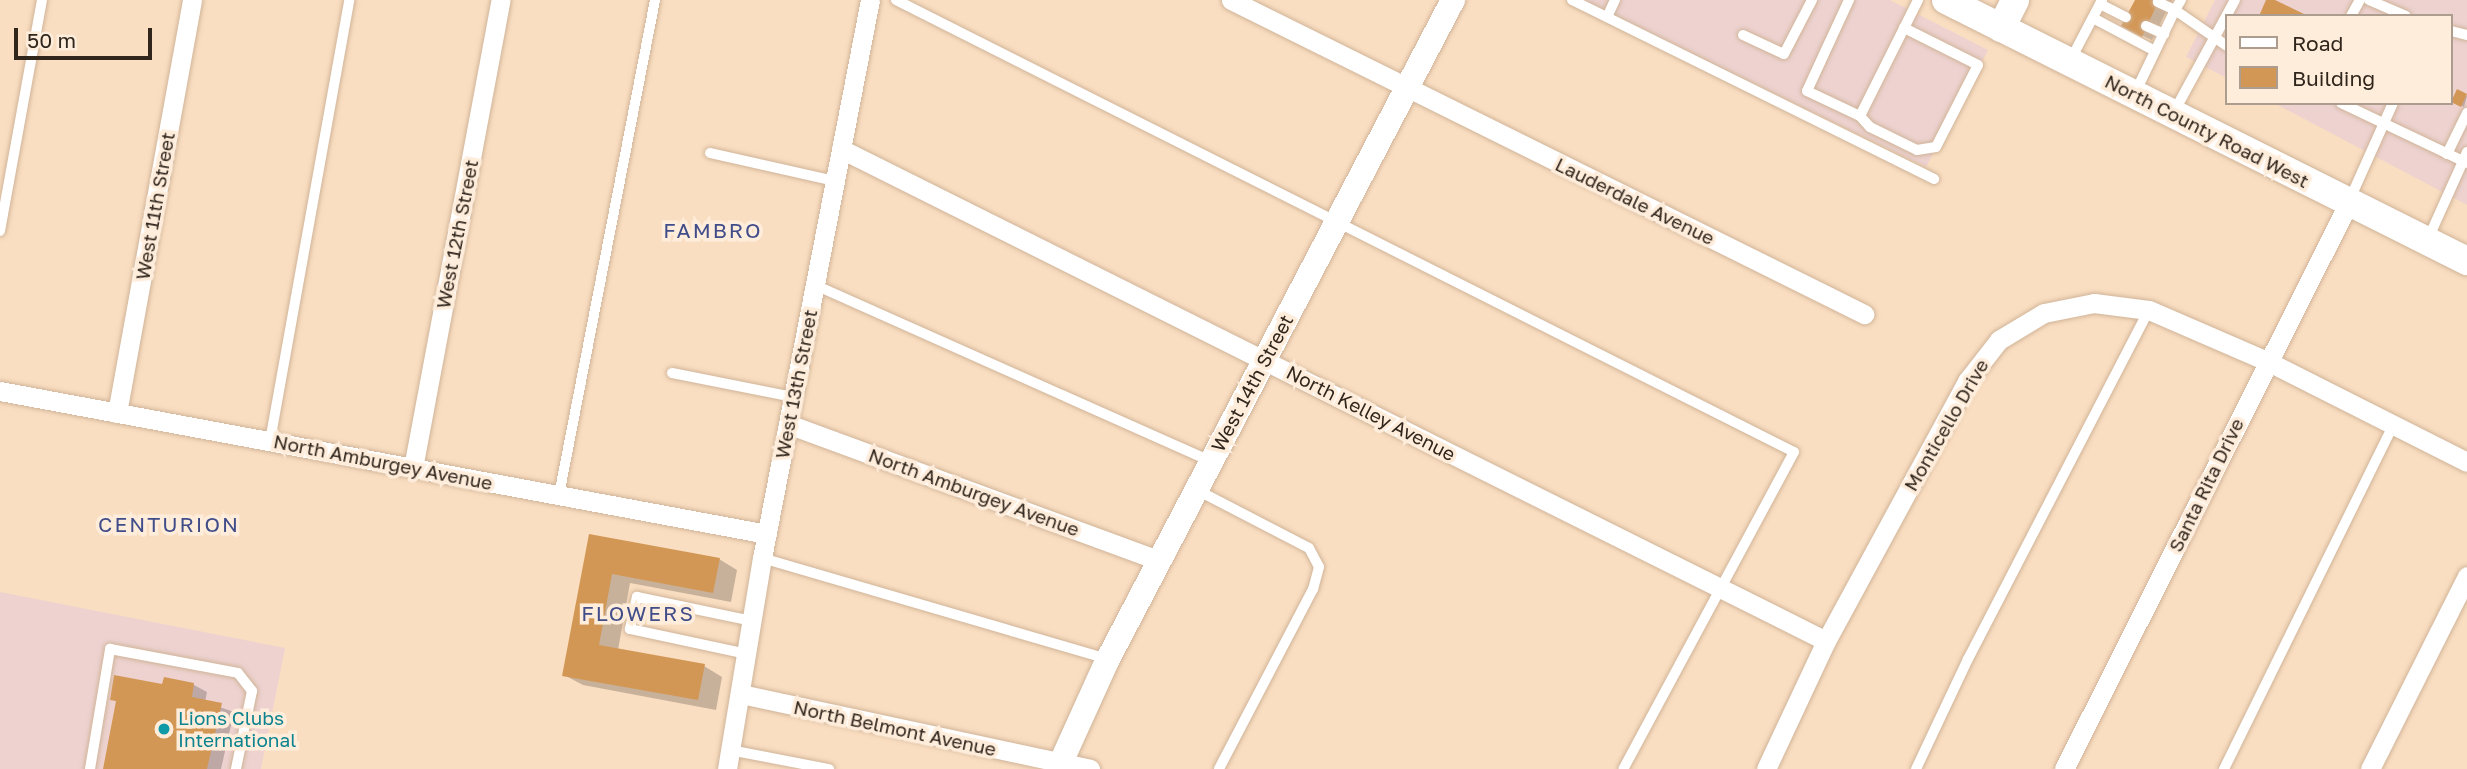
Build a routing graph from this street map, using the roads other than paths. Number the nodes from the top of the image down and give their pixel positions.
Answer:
1 (42, 0) edge
2 (192, 0) edge
3 (349, 0) edge
4 (501, 0) edge
5 (655, 0) edge
6 (870, 0) edge
7 (895, 0) edge
8 (1231, 0) edge
9 (1452, 0) edge
10 (1572, 0) edge
11 (1615, 0) edge
12 (1812, 0) edge
13 (1849, 0) edge
14 (1917, 0) edge
15 (1947, 0) edge
16 (2015, 0) edge
17 (2181, 0) edge
18 (2369, 0) edge
19 (2101, 2) edge
20 (2158, 2) dead end
21 (2175, 10) junction
22 (2401, 14) edge
23 (2226, 16) edge
24 (1607, 17) junction
25 (2126, 17) dead end
26 (2093, 18) junction
27 (2146, 26) dead end
28 (1904, 28) junction
29 (2001, 28) junction
30 (2164, 34) junction
31 (1743, 35) dead end
32 (2213, 38) junction
33 (2226, 45) edge
34 (2155, 51) junction
35 (2069, 62) junction
36 (1407, 88) junction
37 (2134, 94) junction
38 (2345, 105) edge
39 (2392, 105) edge
40 (2467, 113) edge
41 (2173, 114) junction
42 (1860, 116) junction
43 (2382, 124) junction
44 (841, 149) junction
45 (710, 153) dead end
46 (2447, 154) junction
47 (2466, 159) edge
48 (1934, 179) dead end
49 (835, 181) junction
50 (2349, 202) junction
51 (1337, 221) junction
52 (0, 231) edge
53 (2427, 241) junction
54 (2467, 261) edge
55 (815, 285) junction
56 (2149, 310) junction
57 (1864, 314) dead end
58 (1265, 360) junction
59 (2267, 361) junction
60 (672, 373) dead end
61 (0, 391) edge
62 (793, 397) junction
63 (117, 413) junction
64 (788, 424) junction
65 (2393, 425) junction
66 (270, 441) junction
67 (1212, 461) junction
68 (2467, 462) edge
69 (413, 468) junction
70 (1197, 490) junction
71 (559, 495) junction
72 (767, 534) junction
73 (762, 558) junction
74 (1160, 561) junction
75 (2467, 576) edge
76 (1723, 589) junction
77 (752, 621) junction
78 (1826, 641) junction
79 (747, 654) junction
80 (1108, 659) junction
81 (741, 694) junction
82 (728, 759) edge
83 (1059, 766) edge
84 (90, 769) edge
85 (236, 769) edge
86 (828, 769) edge
87 (1090, 769) edge
88 (1219, 769) edge
89 (1623, 769) edge
90 (1766, 769) edge
91 (1916, 769) edge
92 (2064, 769) edge
93 (2224, 769) edge
94 (2370, 769) edge

1 - 52 lane
2 - 63 street, West 11th Street
3 - 66 lane
4 - 69 street, West 12th Street
5 - 71 lane
6 - 44 street, West 13th Street
7 - 51 lane
8 - 36 street, Lauderdale Avenue
9 - 36 street, West 14th Street
10 - 24 lane
11 - 24 lane
12 - 31 lane
13 - 42 lane
14 - 28 lane
15 - 29 main road, North County Road West
16 - 29 main road
17 - 21 lane
18 - 22 lane
19 - 25 lane
19 - 26 lane
20 - 21 lane
21 - 30 lane
21 - 32 lane
23 - 32 lane
24 - 48 lane
26 - 34 lane
26 - 35 lane
27 - 30 lane
28 - 42 lane
28 - 42 lane
29 - 35 main road, North County Road West
30 - 34 lane
32 - 33 lane
32 - 41 lane
34 - 37 lane
35 - 37 main road, North County Road West
36 - 51 street, West 14th Street
36 - 57 street, Lauderdale Avenue
37 - 41 main road, North County Road West
38 - 43 lane
39 - 43 lane
40 - 46 lane
41 - 50 main road, North County Road West
43 - 46 lane
43 - 50 lane
44 - 49 street, West 13th Street
44 - 58 street, North Kelley Avenue
45 - 49 lane
46 - 47 lane
47 - 53 lane
49 - 55 street, West 13th Street
50 - 53 main road, North County Road West
50 - 59 street, Santa Rita Drive
51 - 58 street, West 14th Street
51 - 76 lane
53 - 54 main road, North County Road West
55 - 62 street, West 13th Street
55 - 67 lane
56 - 59 street, Monticello Drive
56 - 78 street, Monticello Drive
56 - 91 lane
58 - 67 street, West 14th Street
58 - 76 street, North Kelley Avenue
59 - 65 street, Monticello Drive
59 - 92 street, Santa Rita Drive
60 - 62 lane
61 - 63 street, North Amburgey Avenue
62 - 64 street, West 13th Street
63 - 66 street, North Amburgey Avenue
64 - 72 street, West 13th Street
64 - 74 street, North Amburgey Avenue
65 - 68 street, Monticello Drive
65 - 93 lane
66 - 69 street, North Amburgey Avenue
67 - 70 street, West 14th Street
69 - 71 street, North Amburgey Avenue
70 - 74 street, West 14th Street
70 - 88 lane
71 - 72 street, North Amburgey Avenue
72 - 73 street, West 13th Street
73 - 77 street, West 13th Street
73 - 80 lane
74 - 80 street, West 14th Street
75 - 94 street
76 - 78 street, North Kelley Avenue
76 - 89 lane
77 - 79 street, West 13th Street
77 - 79 lane
78 - 90 street, Monticello Drive
79 - 81 street, West 13th Street
80 - 83 street, West 14th Street
81 - 82 street, West 13th Street
81 - 83 street, North Belmont Avenue
82 - 86 lane
83 - 87 street, North Belmont Avenue
84 - 85 lane

